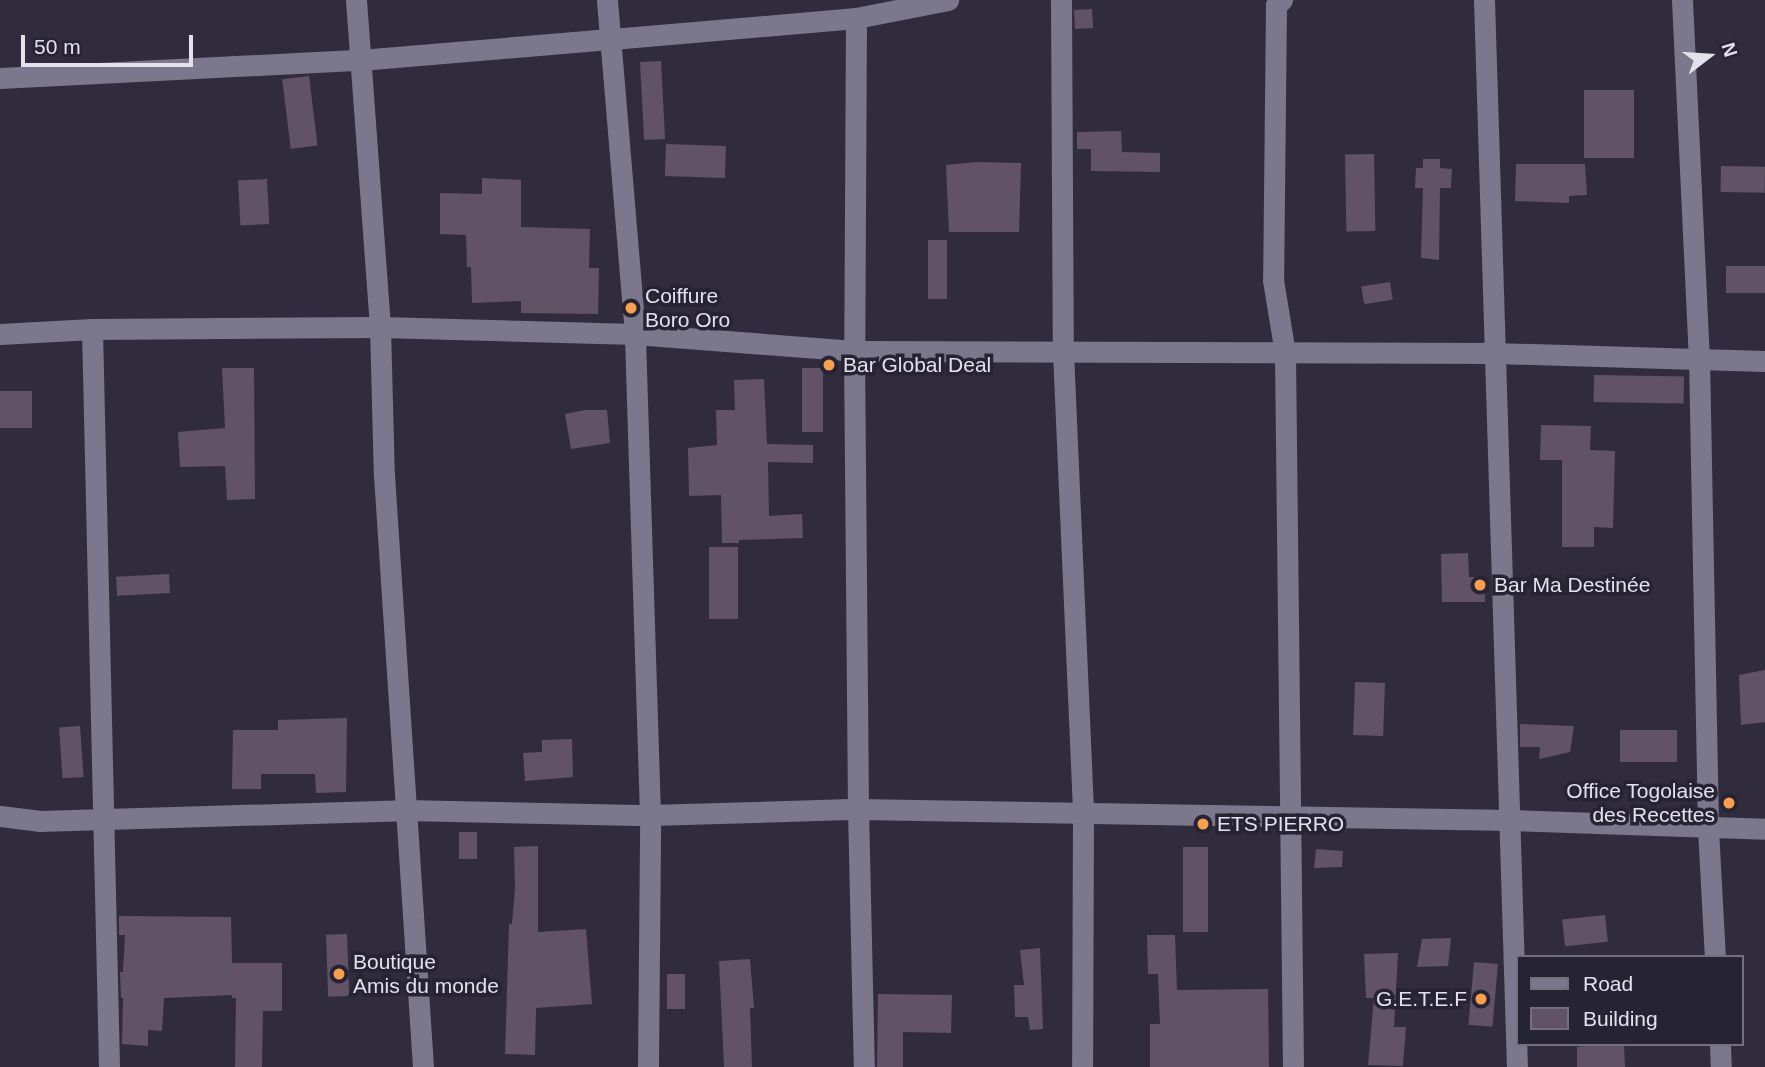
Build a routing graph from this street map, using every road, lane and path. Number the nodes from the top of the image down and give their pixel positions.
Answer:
1 (356, 0) edge
2 (607, 0) edge
3 (948, 0) edge
4 (1061, 0) edge
5 (1484, 0) edge
6 (1682, 0) edge
7 (1277, 2) edge
8 (856, 18) junction
9 (611, 39) junction
10 (360, 60) junction
11 (0, 78) edge
12 (380, 327) junction
13 (92, 329) junction
14 (0, 334) edge
15 (635, 334) junction
16 (854, 351) junction
17 (1063, 352) junction
18 (1285, 353) junction
19 (1495, 353) junction
20 (1699, 358) junction
21 (1765, 360) edge
22 (858, 809) junction
23 (404, 810) junction
24 (1083, 813) junction
25 (650, 815) junction
26 (0, 816) edge
27 (1289, 816) junction
28 (106, 819) junction
29 (1511, 820) junction
30 (1708, 829) junction
31 (1765, 829) edge
32 (1715, 955) edge
33 (1516, 1026) edge
34 (1516, 1046) edge
35 (1720, 1046) edge
36 (109, 1067) edge
37 (423, 1067) edge
38 (648, 1067) edge
39 (864, 1067) edge
40 (1082, 1067) edge
41 (1293, 1067) edge
42 (1517, 1067) edge
43 (1721, 1067) edge

1 - 10 street
2 - 9 street
3 - 8 street
4 - 17 street
5 - 19 street
6 - 20 street
7 - 18 street
8 - 9 street
8 - 16 street
9 - 10 street
9 - 15 street
10 - 11 street
10 - 12 street
12 - 13 street
12 - 15 street
12 - 23 street
13 - 14 street
13 - 28 street
15 - 16 street
15 - 25 street
16 - 17 street
16 - 22 street
17 - 18 street
17 - 24 street
18 - 19 street
18 - 27 street
19 - 20 street
19 - 29 street
20 - 21 street
20 - 30 street
22 - 24 street
22 - 25 street
22 - 39 street
23 - 25 street
23 - 28 street
23 - 37 street
24 - 27 street
24 - 40 street
25 - 38 street
26 - 28 street
27 - 29 street
27 - 41 street
28 - 36 street
29 - 30 street
29 - 33 street
30 - 31 street
30 - 32 street
34 - 42 street
35 - 43 street

